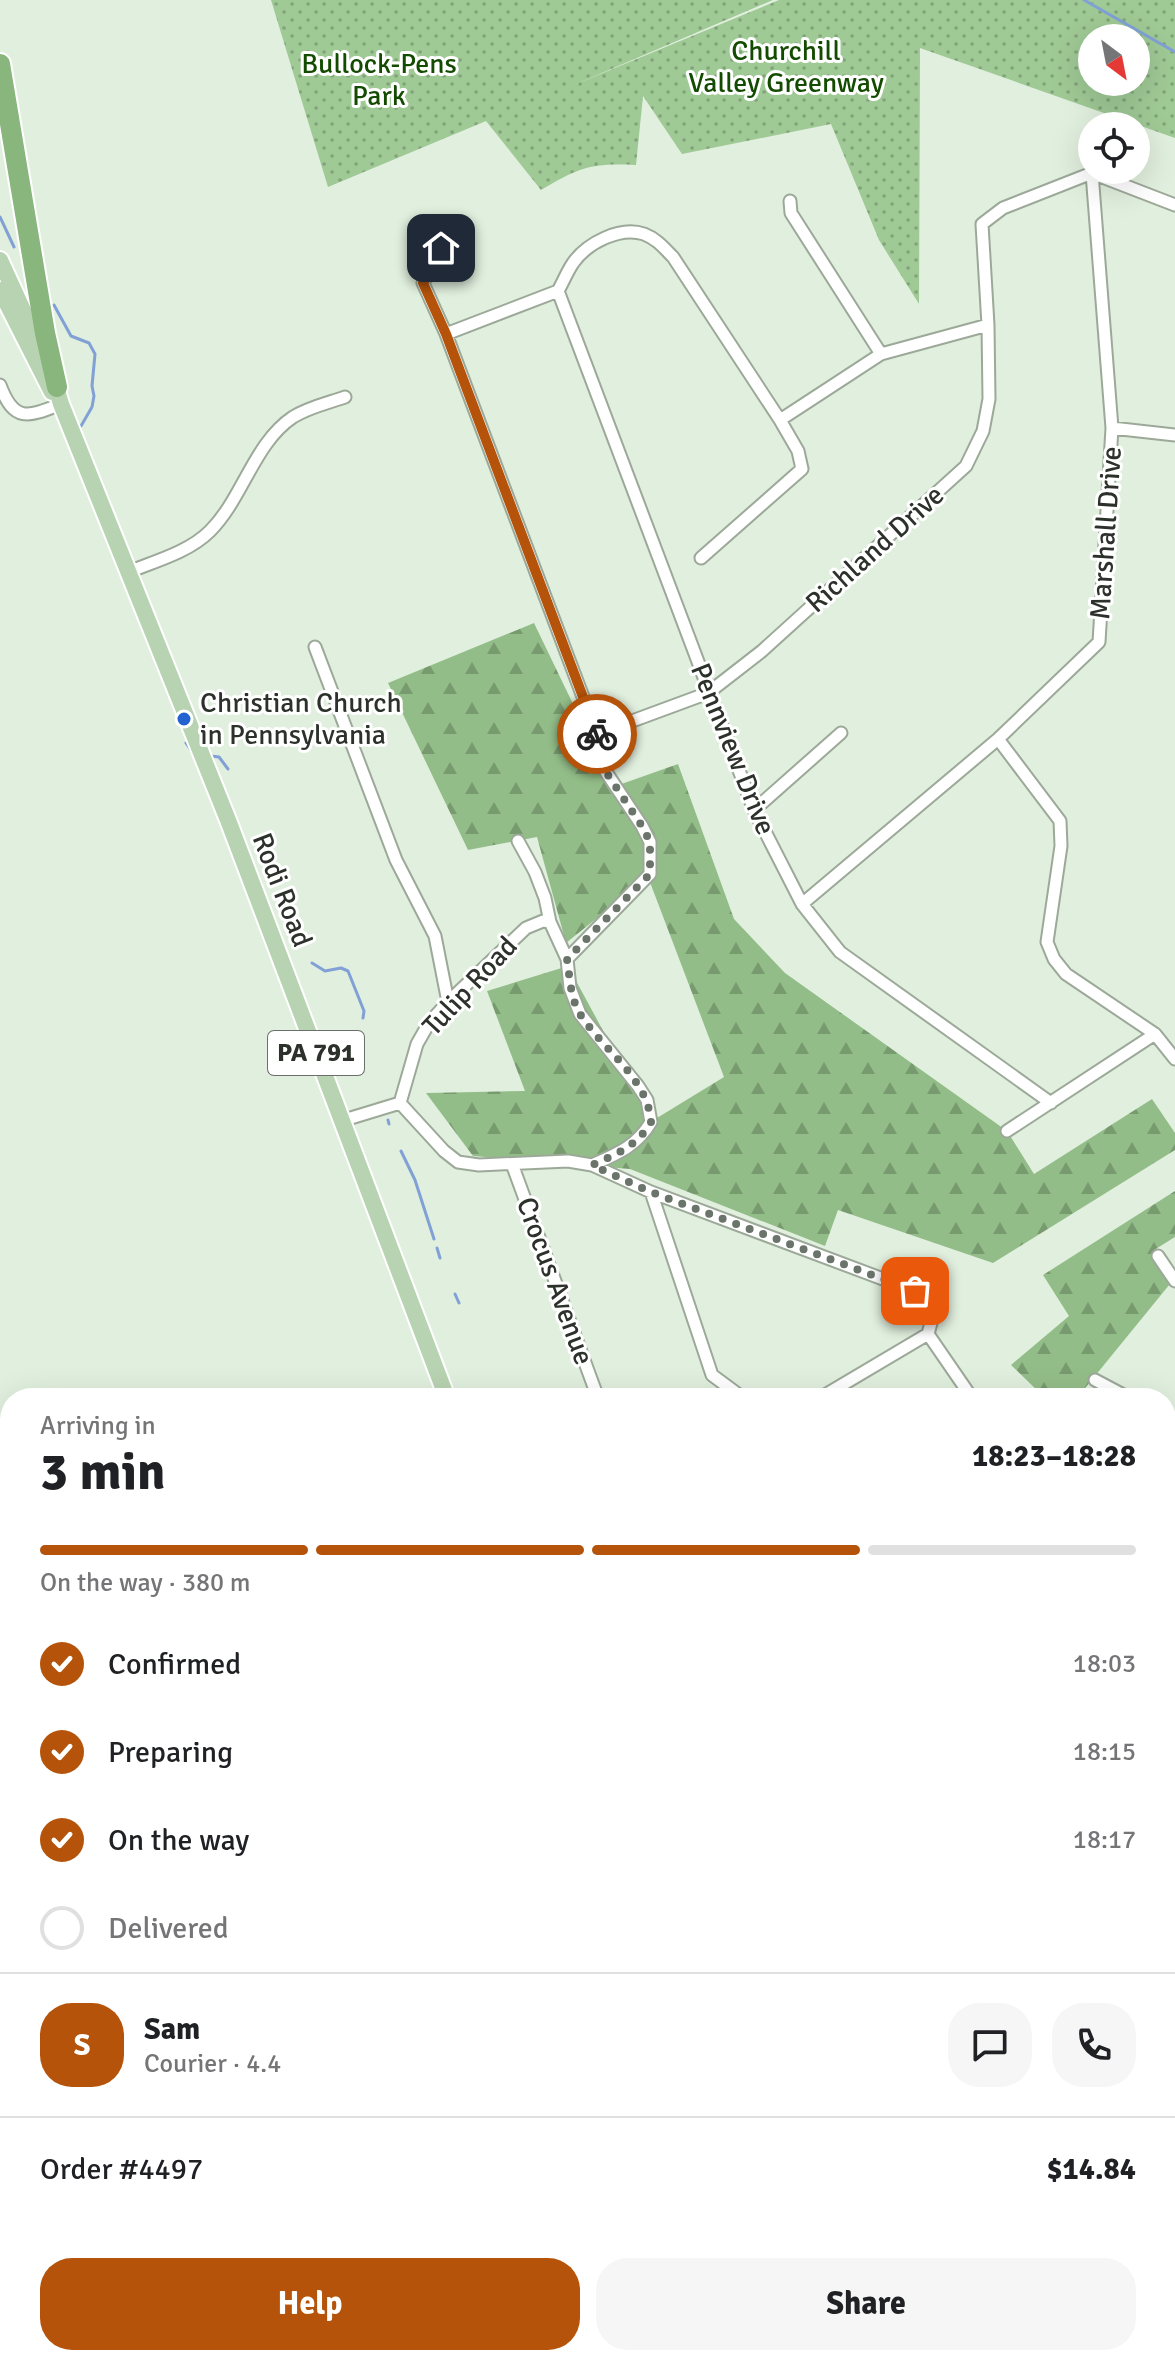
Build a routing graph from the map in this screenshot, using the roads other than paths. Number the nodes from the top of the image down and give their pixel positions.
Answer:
1 (0, 64) edge
2 (1078, 179) edge
3 (1093, 184) edge
4 (1121, 184) edge
5 (790, 201) dead end
6 (1175, 205) edge
7 (437, 240) dead end
8 (0, 260) edge
9 (0, 290) edge
10 (558, 291) junction
11 (988, 325) junction
12 (446, 334) junction
13 (881, 354) junction
14 (0, 385) edge
15 (59, 395) junction
16 (345, 397) dead end
17 (780, 420) junction
18 (1112, 428) junction
19 (1175, 435) edge
20 (701, 558) dead end
21 (128, 572) junction
22 (315, 647) dead end
23 (708, 693) junction
24 (841, 733) dead end
25 (597, 734) junction
26 (998, 739) junction
27 (754, 810) junction
28 (518, 841) dead end
29 (802, 904) junction
30 (550, 922) junction
31 (567, 959) junction
32 (448, 1002) junction
33 (1155, 1034) junction
34 (1175, 1059) edge
35 (400, 1103) junction
36 (1051, 1103) junction
37 (341, 1121) junction
38 (1007, 1131) dead end
39 (512, 1164) junction
40 (592, 1165) junction
41 (651, 1192) junction
42 (1158, 1256) dead end
43 (1175, 1281) edge
44 (928, 1334) junction
45 (1095, 1380) dead end
46 (443, 1388) edge
47 (594, 1388) edge
48 (730, 1388) edge
49 (837, 1388) edge
50 (965, 1388) edge
51 (1110, 1388) edge

1 - 15 highway
2 - 11 street, Richland Drive
3 - 18 street, Marshall Drive
4 - 6 street
5 - 13 street
7 - 12 street
8 - 15 main road, Rodi Road / PA 791
9 - 15 main road, Rodi Road / PA 791
10 - 12 street
10 - 17 street
10 - 23 street, Pennview Drive
11 - 13 street
11 - 23 street, Richland Drive
12 - 25 street
13 - 17 street
14 - 15 street
15 - 21 main road, Rodi Road / PA 791
16 - 21 street
17 - 20 street
18 - 19 street
18 - 26 street, Marshall Drive
21 - 37 main road, Rodi Road / PA 791
22 - 32 street
23 - 25 street, Richland Drive
23 - 27 street, Pennview Drive
24 - 27 street
25 - 31 street
26 - 29 street, Marshall Drive
26 - 33 street
27 - 29 street, Pennview Drive
28 - 30 street
29 - 36 street, Pennview Drive
30 - 31 street
30 - 32 street, Tulip Road
31 - 40 street
32 - 35 street, Tulip Road
33 - 34 street
33 - 36 street
35 - 37 street
35 - 39 street
36 - 38 street
37 - 46 main road, Rodi Road / PA 791
39 - 40 street
39 - 47 street, Crocus Avenue
40 - 41 street
41 - 44 street
41 - 48 street
42 - 43 street
44 - 49 street
44 - 50 street
45 - 51 street

